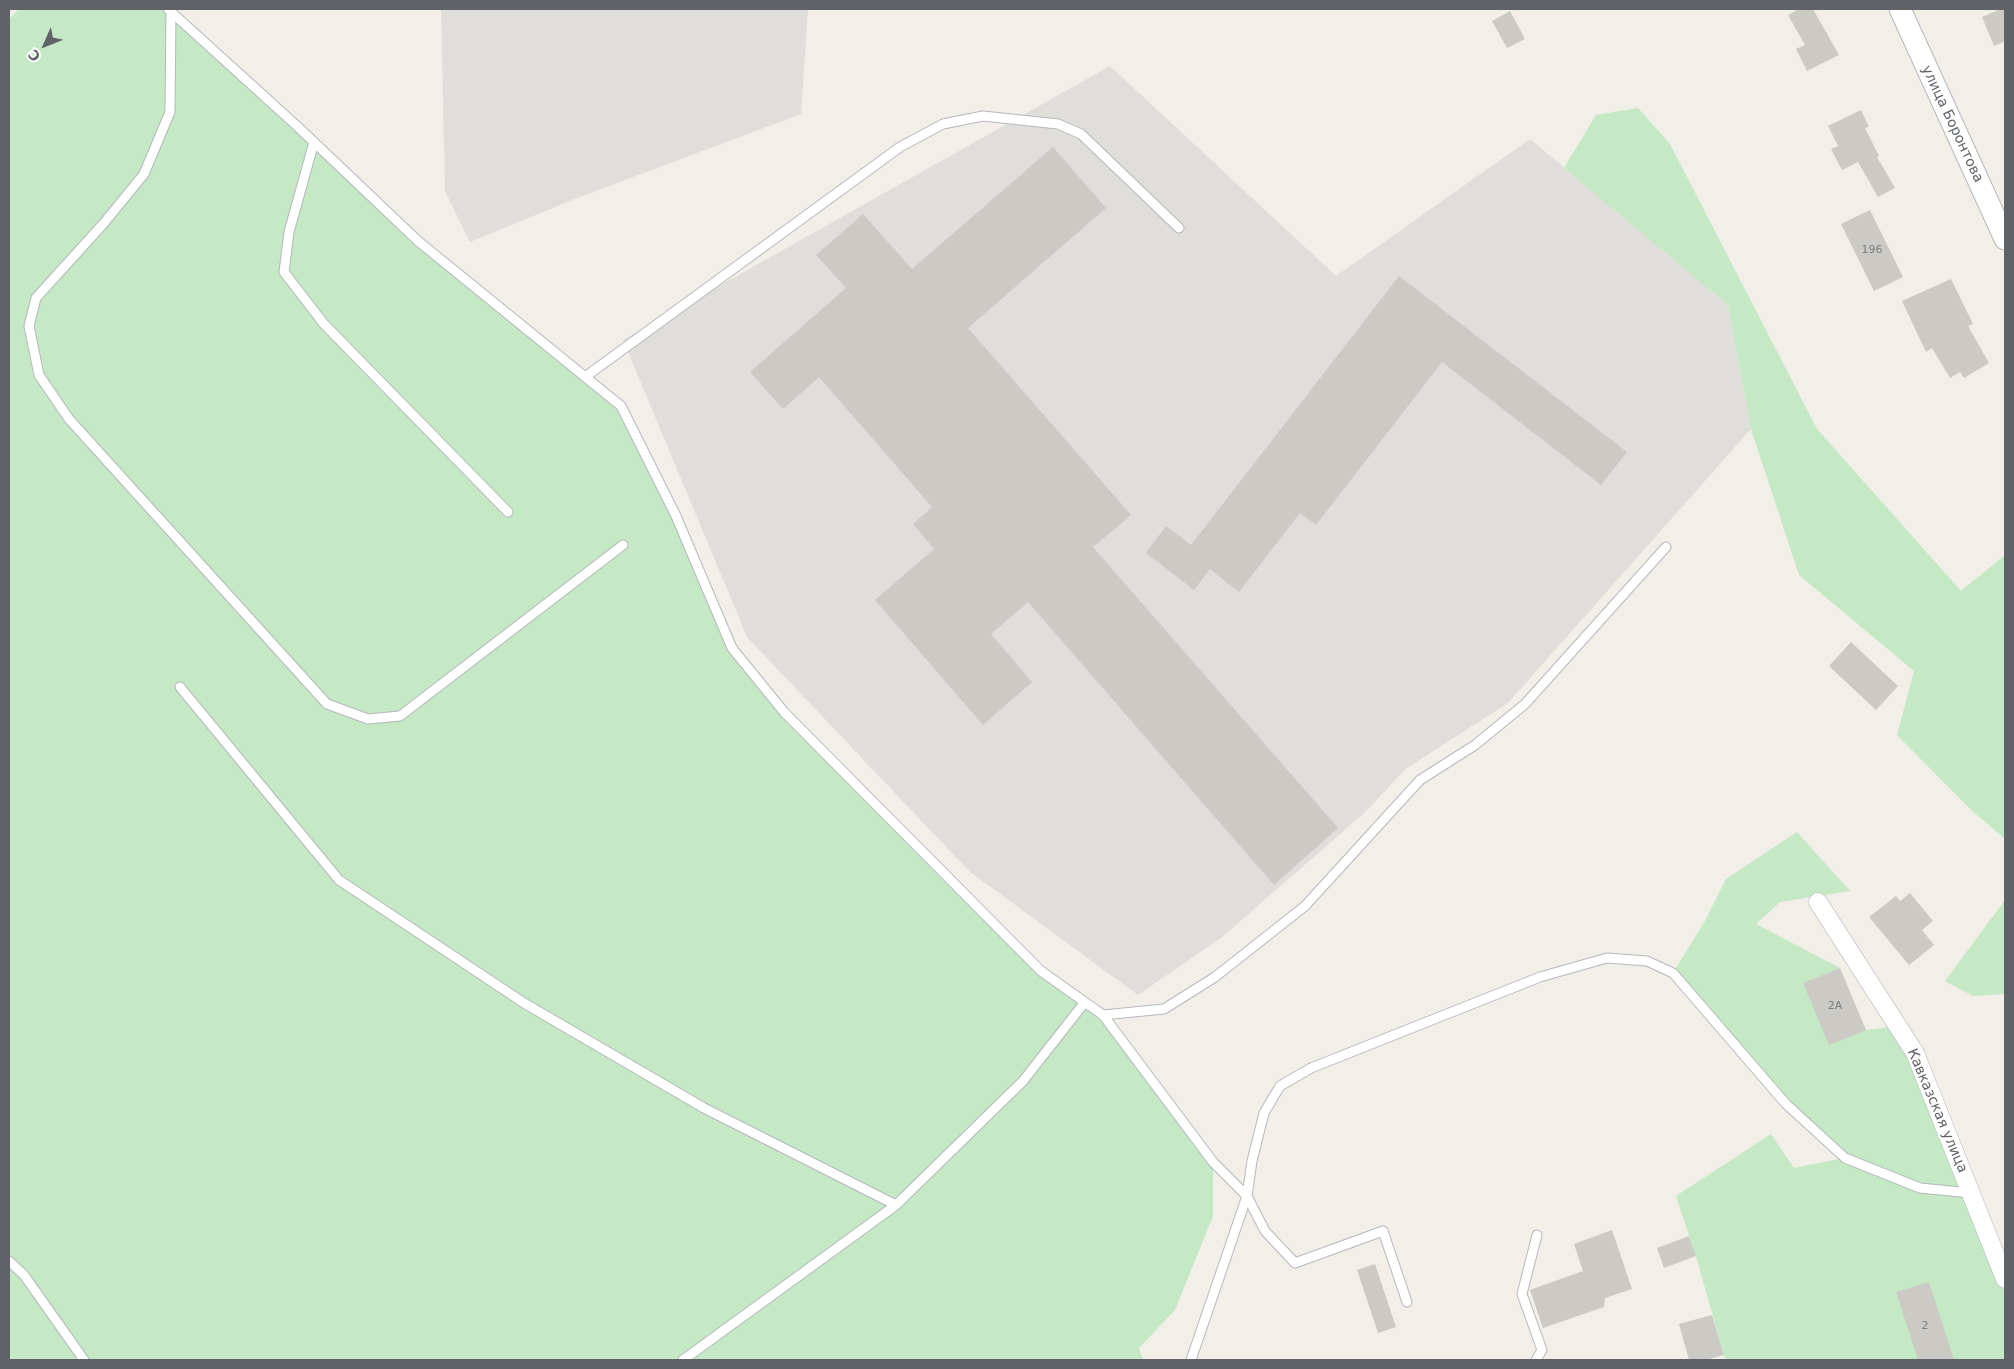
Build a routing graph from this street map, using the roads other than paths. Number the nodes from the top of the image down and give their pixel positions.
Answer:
1 (1900, 9) edge
2 (169, 10) edge
3 (314, 142) junction
4 (1178, 228) dead end
5 (2005, 240) edge
6 (585, 377) junction
7 (508, 512) dead end
8 (623, 545) dead end
9 (1666, 547) dead end
10 (180, 687) dead end
11 (1818, 902) dead end
12 (1085, 1002) junction
13 (1102, 1015) junction
14 (1971, 1193) junction
15 (1247, 1196) junction
16 (896, 1204) junction
17 (1537, 1235) dead end
18 (9, 1260) edge
19 (2005, 1279) edge
20 (1407, 1302) dead end
21 (84, 1360) edge
22 (683, 1360) edge
23 (1191, 1360) edge
24 (1536, 1360) edge

1 - 5 street, улица Боронтова
2 - 3 lane
2 - 8 lane
3 - 6 lane
3 - 7 lane
4 - 6 lane
6 - 12 lane
9 - 13 lane
10 - 16 lane
11 - 14 street, Кавказская улица
12 - 13 lane
12 - 16 lane
13 - 15 lane
14 - 15 lane
14 - 19 street, Кавказская улица
15 - 20 lane
15 - 23 lane
16 - 22 lane
17 - 24 lane
18 - 21 lane

